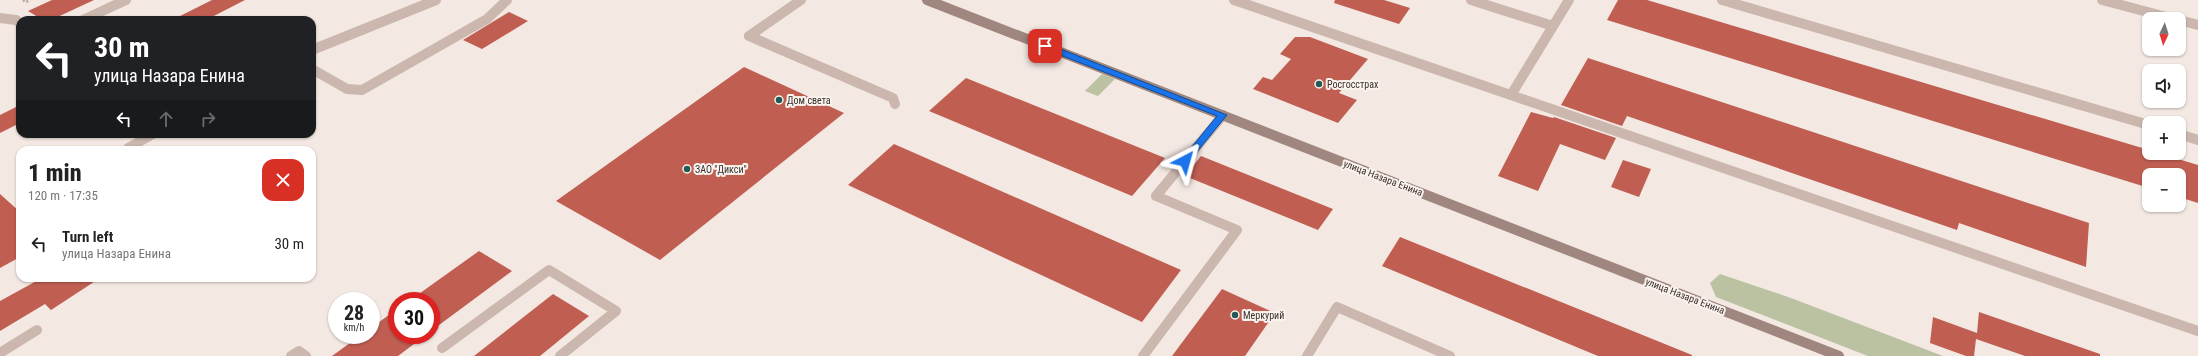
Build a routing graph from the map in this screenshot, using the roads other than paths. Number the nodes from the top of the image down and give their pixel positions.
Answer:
1 (126, 0) edge
2 (436, 0) edge
3 (507, 0) edge
4 (801, 0) edge
5 (927, 0) edge
6 (1234, 0) edge
7 (1471, 0) edge
8 (1569, 0) edge
9 (1722, 0) edge
10 (2102, 0) edge
11 (2147, 12) edge
12 (92, 16) edge
13 (0, 18) edge
14 (16, 20) edge
15 (2186, 22) edge
16 (2198, 25) edge
17 (1553, 26) junction
18 (316, 48) edge
19 (316, 71) edge
20 (1511, 95) junction
21 (894, 104) dead end
22 (1222, 115) junction
23 (2142, 123) edge
24 (2186, 136) edge
25 (147, 138) edge
26 (2198, 140) edge
27 (132, 146) edge
28 (38, 330) dead end
29 (2198, 331) edge
30 (442, 348) dead end
31 (0, 353) edge
32 (291, 356) edge
33 (306, 356) edge
34 (560, 356) edge
35 (1143, 356) edge
36 (1307, 356) edge
37 (1450, 356) edge
38 (1839, 356) edge

1 - 12 street
2 - 18 street
3 - 19 street
4 - 21 street
5 - 22 main road, улица Назара Енина
6 - 20 street
7 - 17 street
8 - 17 street
9 - 23 street
10 - 11 street
13 - 14 street
15 - 16 street
17 - 20 street
20 - 29 street
22 - 35 street
22 - 38 main road, улица Назара Енина
24 - 26 street
25 - 27 street
28 - 31 street
30 - 34 street
32 - 33 street
36 - 37 street

